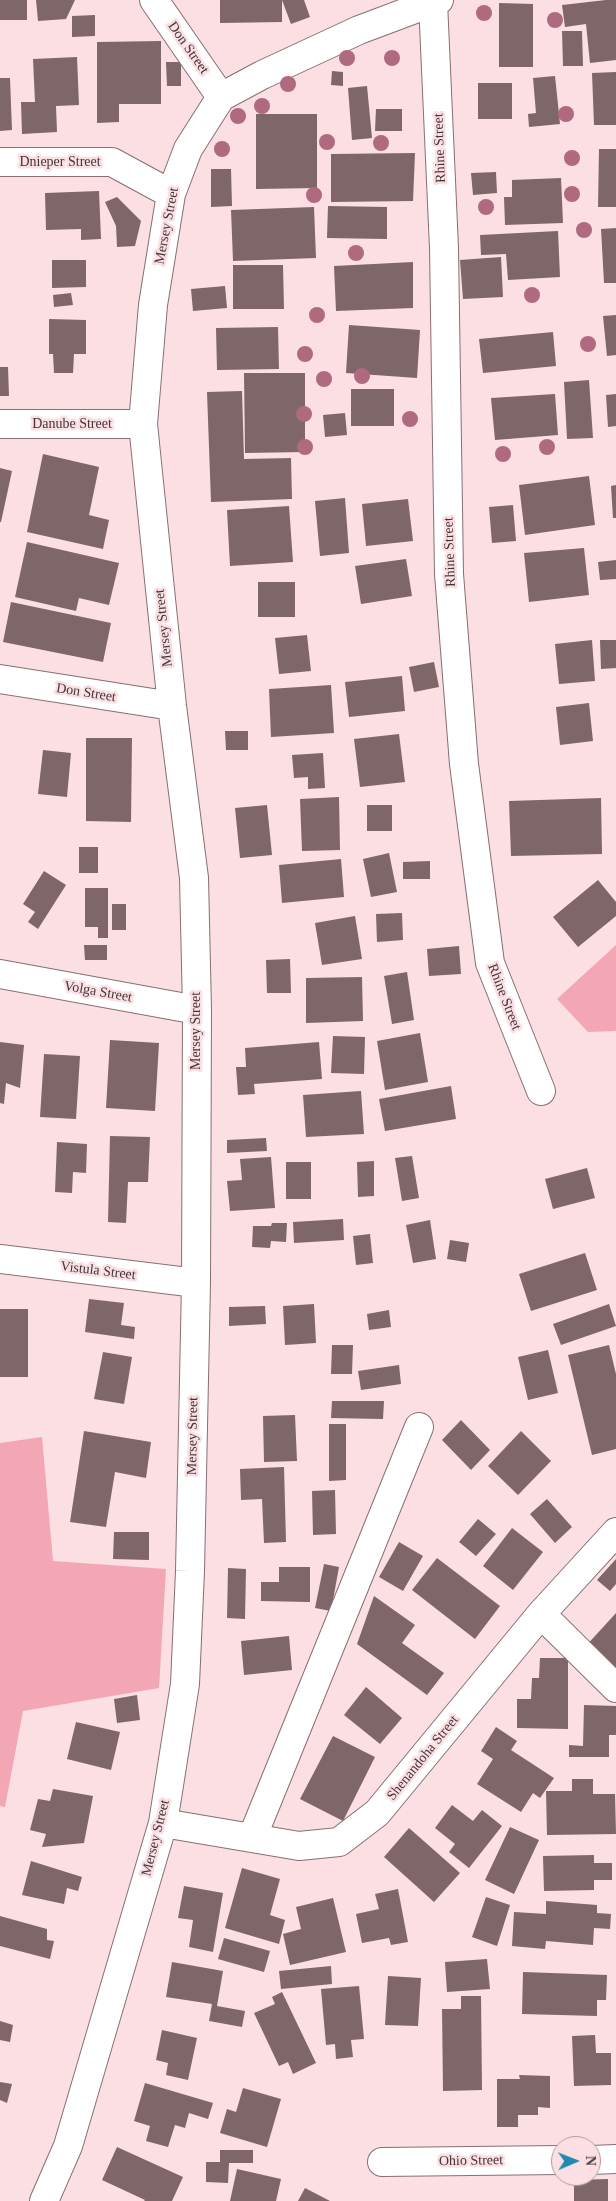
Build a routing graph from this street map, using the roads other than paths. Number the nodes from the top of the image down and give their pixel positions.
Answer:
1 (154, 0) edge
2 (436, 1) edge
3 (222, 97) junction
4 (0, 162) edge
5 (172, 194) junction
6 (0, 424) edge
7 (144, 424) junction
8 (0, 679) edge
9 (172, 706) junction
10 (0, 974) edge
11 (197, 1010) junction
12 (540, 1091) dead end
13 (0, 1259) edge
14 (196, 1283) junction
15 (419, 1427) dead end
16 (616, 1532) edge
17 (541, 1614) junction
18 (616, 1688) edge
19 (163, 1824) junction
20 (252, 1838) junction
21 (551, 2160) edge
22 (601, 2160) edge
23 (616, 2160) edge
24 (382, 2162) dead end
25 (44, 2201) edge

1 - 3 street, Don Street
2 - 3 street, Mersey Street
2 - 12 street, Rhine Street
3 - 5 street, Mersey Street
4 - 5 street, Dnieper Street
5 - 7 street, Mersey Street
6 - 7 street, Danube Street
7 - 9 street, Mersey Street
8 - 9 street, Don Street
9 - 11 street, Mersey Street
10 - 11 street, Volga Street
11 - 14 street, Mersey Street
13 - 14 street, Vistula Street
14 - 19 street, Mersey Street
15 - 20 street
16 - 17 street, Shenandoha Street
17 - 18 street
17 - 20 street, Shenandoha Street
19 - 20 street, Shenandoha Street
19 - 25 street, Mersey Street
21 - 24 street, Ohio Street
22 - 23 street

